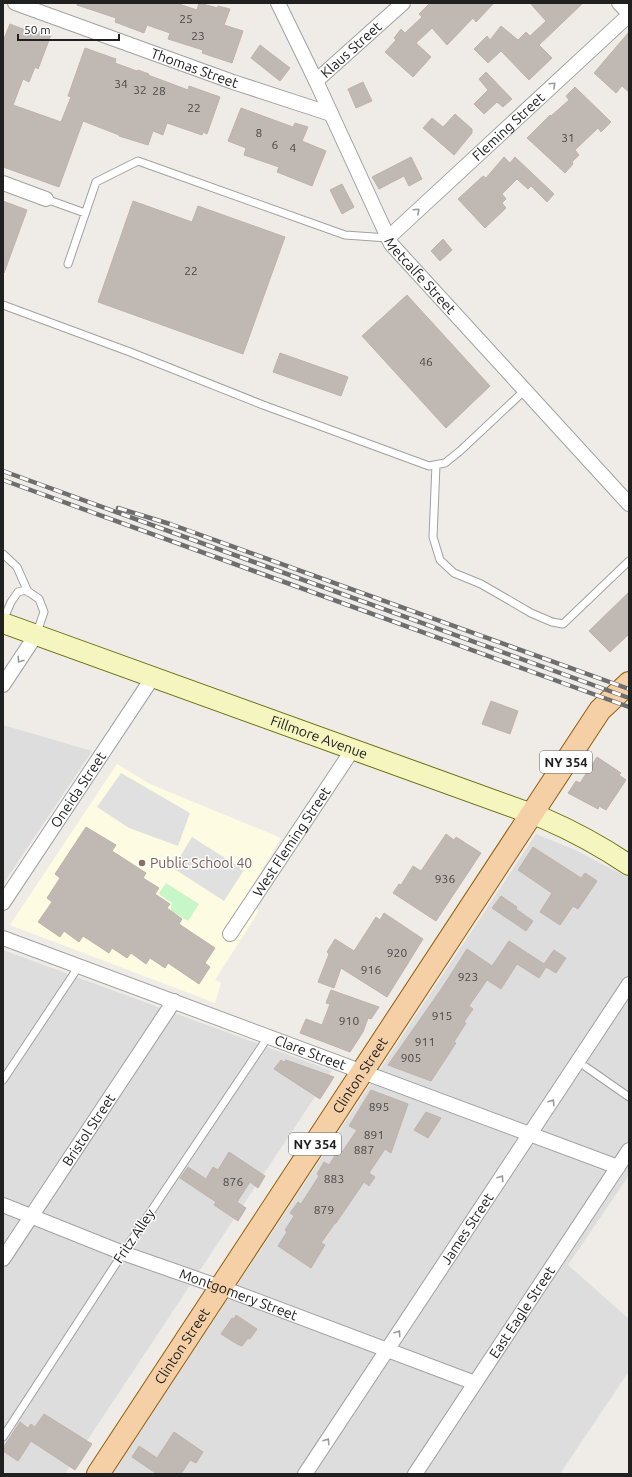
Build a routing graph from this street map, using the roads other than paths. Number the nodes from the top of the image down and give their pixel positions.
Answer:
1 (15, 3) edge
2 (278, 3) edge
3 (403, 3) edge
4 (619, 3) edge
5 (629, 14) edge
6 (316, 81) junction
7 (331, 114) junction
8 (3, 183) edge
9 (46, 199) joint
10 (85, 213) junction
11 (388, 238) junction
12 (68, 264) dead end
13 (3, 305) edge
14 (524, 391) junction
15 (436, 465) junction
16 (629, 504) edge
17 (3, 554) edge
18 (629, 561) edge
19 (28, 592) junction
20 (3, 622) edge
21 (36, 635) junction
22 (153, 676) junction
23 (629, 683) edge
24 (3, 685) edge
25 (353, 749) junction
26 (532, 814) junction
27 (629, 865) edge
28 (3, 903) edge
29 (230, 934) dead end
30 (3, 938) edge
31 (79, 966) junction
32 (629, 984) edge
33 (174, 1001) junction
34 (268, 1037) junction
35 (586, 1067) dead end
36 (362, 1072) junction
37 (3, 1080) edge
38 (629, 1098) edge
39 (530, 1134) junction
40 (629, 1150) edge
41 (618, 1167) junction
42 (3, 1205) edge
43 (31, 1216) junction
44 (123, 1253) junction
45 (3, 1259) edge
46 (220, 1287) junction
47 (387, 1350) junction
48 (475, 1383) junction
49 (3, 1437) edge
50 (98, 1474) edge
51 (305, 1474) edge
52 (415, 1474) edge

1 - 7 street, Thomas Street
2 - 6 street, Metcalfe Street
3 - 6 street, Klaus Street
4 - 5 street
11 -> 5 street, Fleming Street
6 - 7 street, Metcalfe Street
7 - 11 street, Metcalfe Street
8 - 9 street
9 - 10 lane
10 - 11 lane
10 - 12 lane
11 - 14 street, Metcalfe Street
13 - 15 lane
14 - 15 lane
14 - 16 street, Metcalfe Street
15 - 18 lane
17 - 19 lane
19 - 20 lane
19 - 21 lane
20 - 21 street, Fillmore Avenue
21 - 22 street, Fillmore Avenue
21 -> 24 street
22 - 25 street, Fillmore Avenue
22 - 28 street, Oneida Street
23 - 26 main road, Clinton Street / NY 354
25 - 26 street, Fillmore Avenue
25 - 29 street, West Fleming Street
26 - 27 street, Fillmore Avenue
26 - 36 main road, Clinton Street / NY 354
30 - 31 street, Clare Street
31 - 33 street, Clare Street
31 - 37 lane
39 -> 32 street, James Street
33 - 34 street, Clare Street
33 - 43 street, Bristol Street
34 - 36 street, Clare Street
34 - 44 lane, Fritz Alley
35 - 38 lane
36 - 39 street, Clare Street
36 - 46 main road, Clinton Street / NY 354
39 - 41 street, Clare Street
47 -> 39 street, James Street
40 - 41 street, East Eagle Street
41 - 48 street, East Eagle Street
42 - 43 street, Montgomery Street
43 - 44 street, Montgomery Street
43 - 45 street, Bristol Street
44 - 46 street, Montgomery Street
44 - 49 lane, Fritz Alley
46 - 47 street, Montgomery Street
46 - 50 main road, Clinton Street / NY 354
47 - 48 street, Montgomery Street
51 -> 47 street, James Street
48 - 52 street, East Eagle Street

